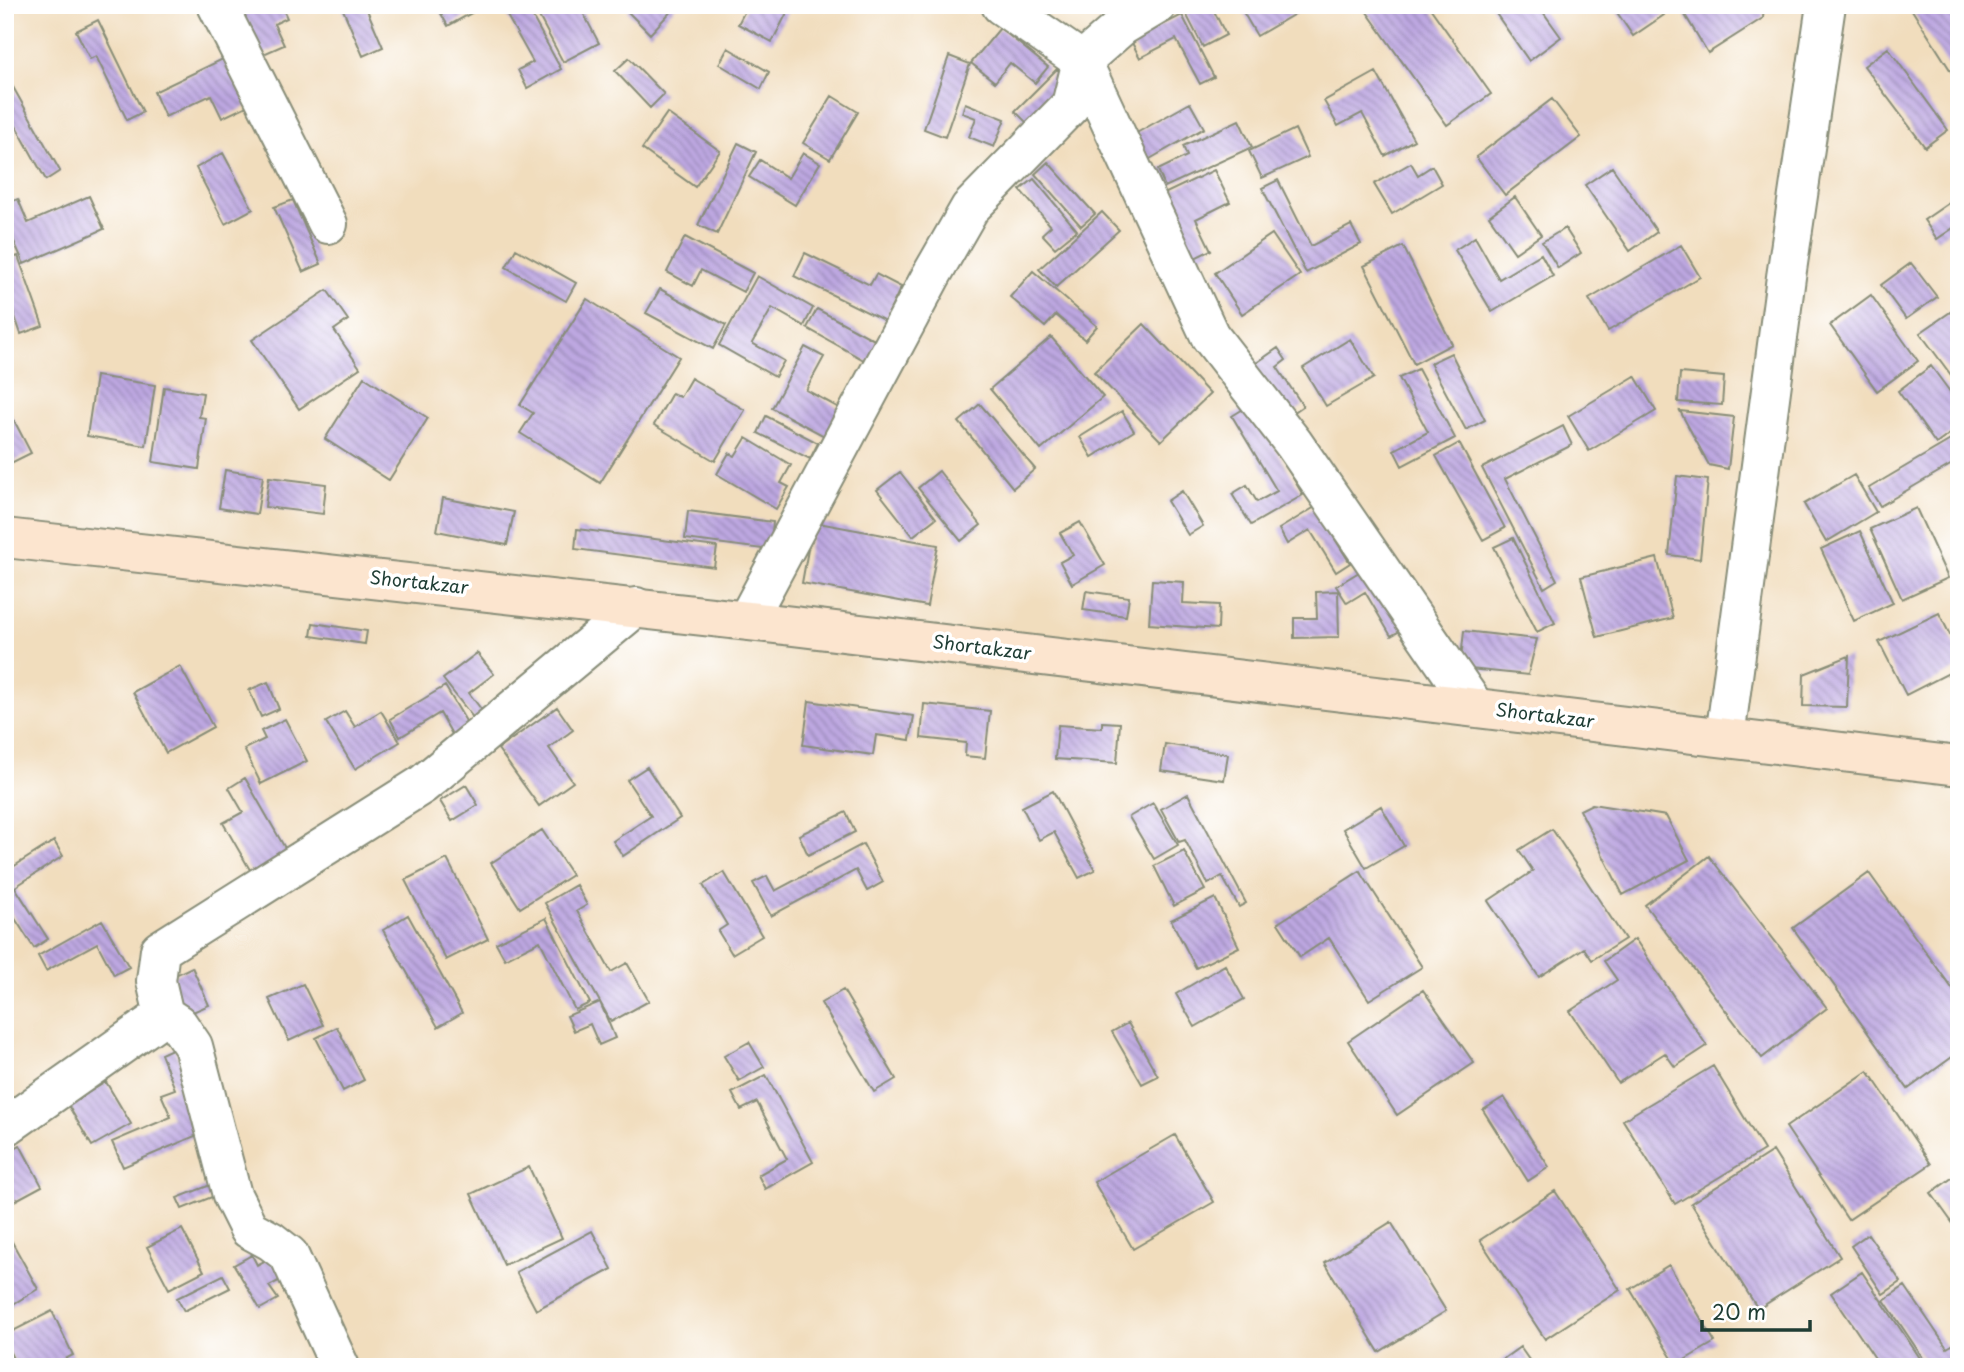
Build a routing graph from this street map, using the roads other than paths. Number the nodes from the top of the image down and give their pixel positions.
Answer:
1 (217, 5) edge
2 (1000, 5) edge
3 (1157, 5) edge
4 (1826, 5) edge
5 (1082, 61) junction
6 (328, 224) dead end
7 (5, 538) edge
8 (636, 607) junction
9 (747, 620) junction
10 (1475, 707) junction
11 (1725, 737) junction
12 (1959, 766) edge
13 (164, 1015) junction
14 (5, 1127) edge
15 (340, 1367) edge

1 - 6 street
2 - 5 street
3 - 5 street
4 - 11 street
5 - 9 street
5 - 10 street
7 - 8 street, Shortakzar
8 - 9 street, Shortakzar
8 - 13 street
9 - 10 street, Shortakzar
10 - 11 street, Shortakzar
11 - 12 street, Shortakzar
13 - 14 street
13 - 15 street

